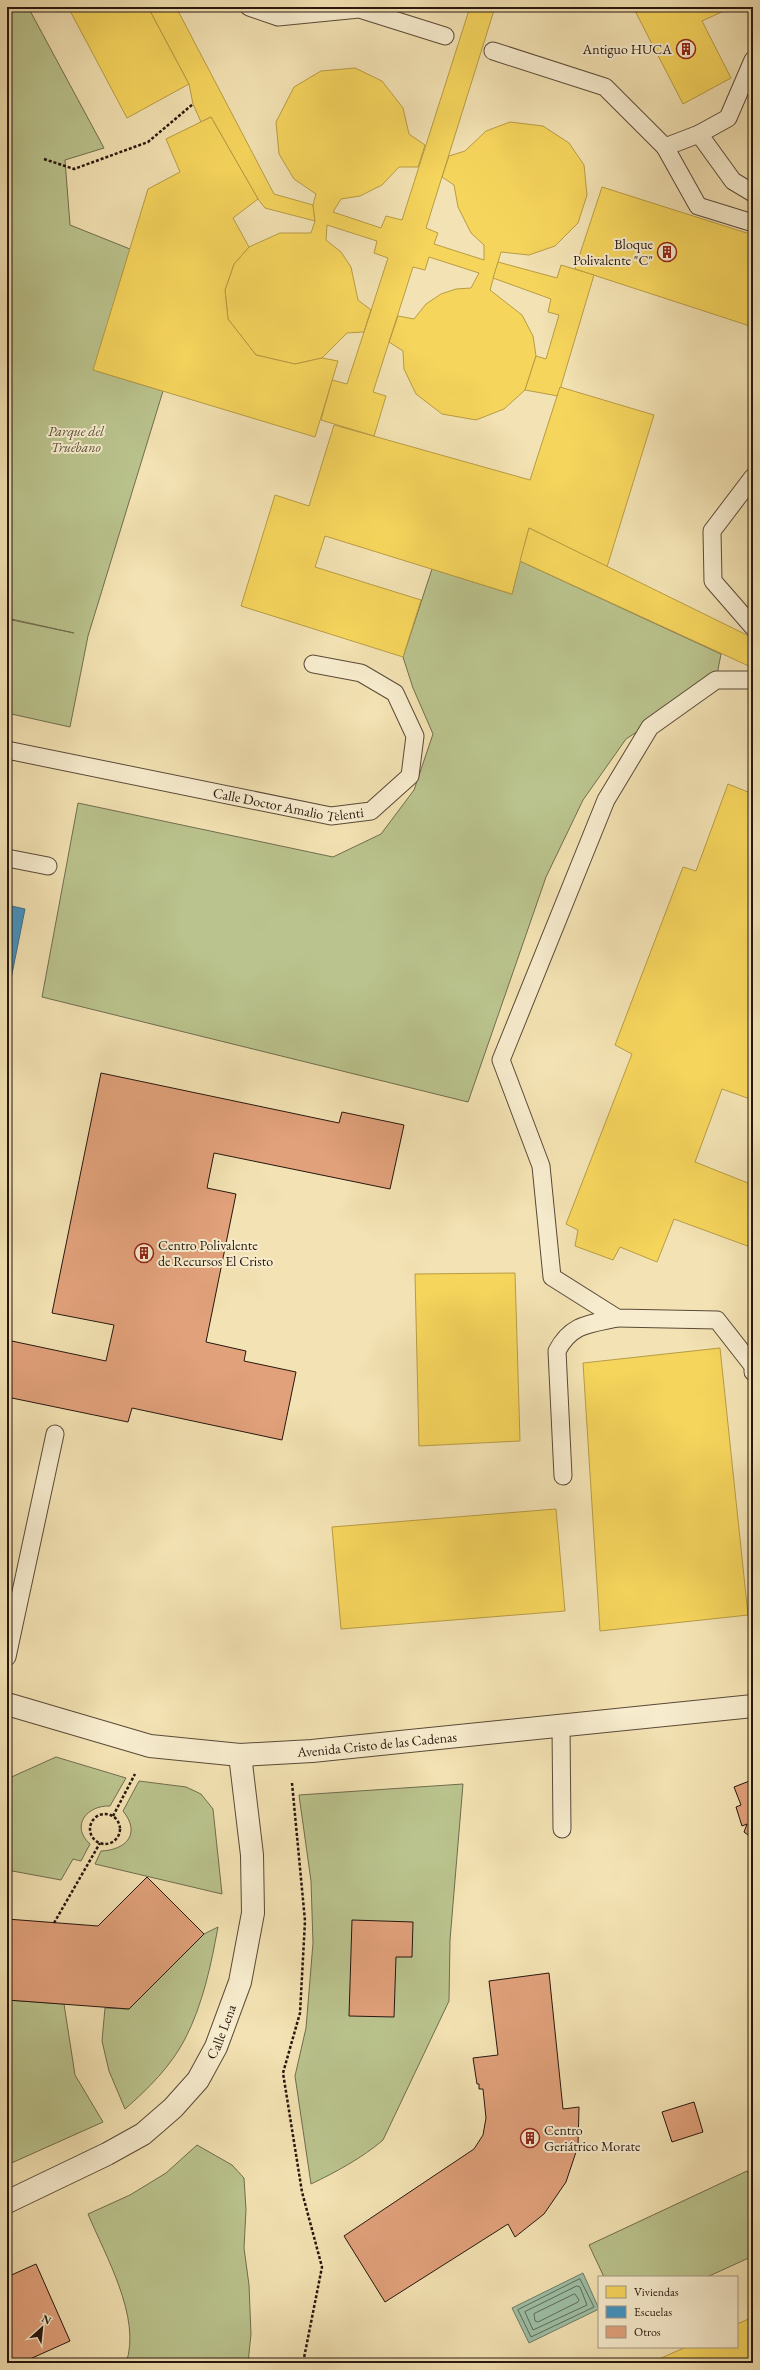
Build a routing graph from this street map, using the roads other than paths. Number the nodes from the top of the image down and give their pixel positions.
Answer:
1 (249, 7) edge
2 (445, 36) dead end
3 (493, 51) dead end
4 (753, 60) edge
5 (699, 134) junction
6 (665, 147) junction
7 (753, 193) edge
8 (753, 223) edge
9 (753, 477) edge
10 (753, 627) edge
11 (313, 664) dead end
12 (753, 680) edge
13 (7, 750) edge
14 (7, 858) edge
15 (48, 866) dead end
16 (617, 1318) junction
17 (753, 1372) edge
18 (55, 1434) dead end
19 (563, 1476) dead end
20 (7, 1657) edge
21 (7, 1704) edge
22 (753, 1706) edge
23 (561, 1726) junction
24 (240, 1755) junction
25 (562, 1829) dead end
26 (7, 2202) edge

1 - 2 lane
3 - 6 lane
4 - 5 lane
5 - 6 lane
5 - 7 lane
6 - 8 lane
9 - 10 lane
11 - 13 lane, Calle Doctor Amalio Telenti
12 - 16 lane
14 - 15 lane
16 - 17 lane
16 - 19 lane
18 - 20 lane
21 - 24 street, Avenida Cristo de las Cadenas
22 - 23 street, Avenida Cristo de las Cadenas
23 - 24 street, Avenida Cristo de las Cadenas
23 - 25 lane
24 - 26 street, Calle Lena

